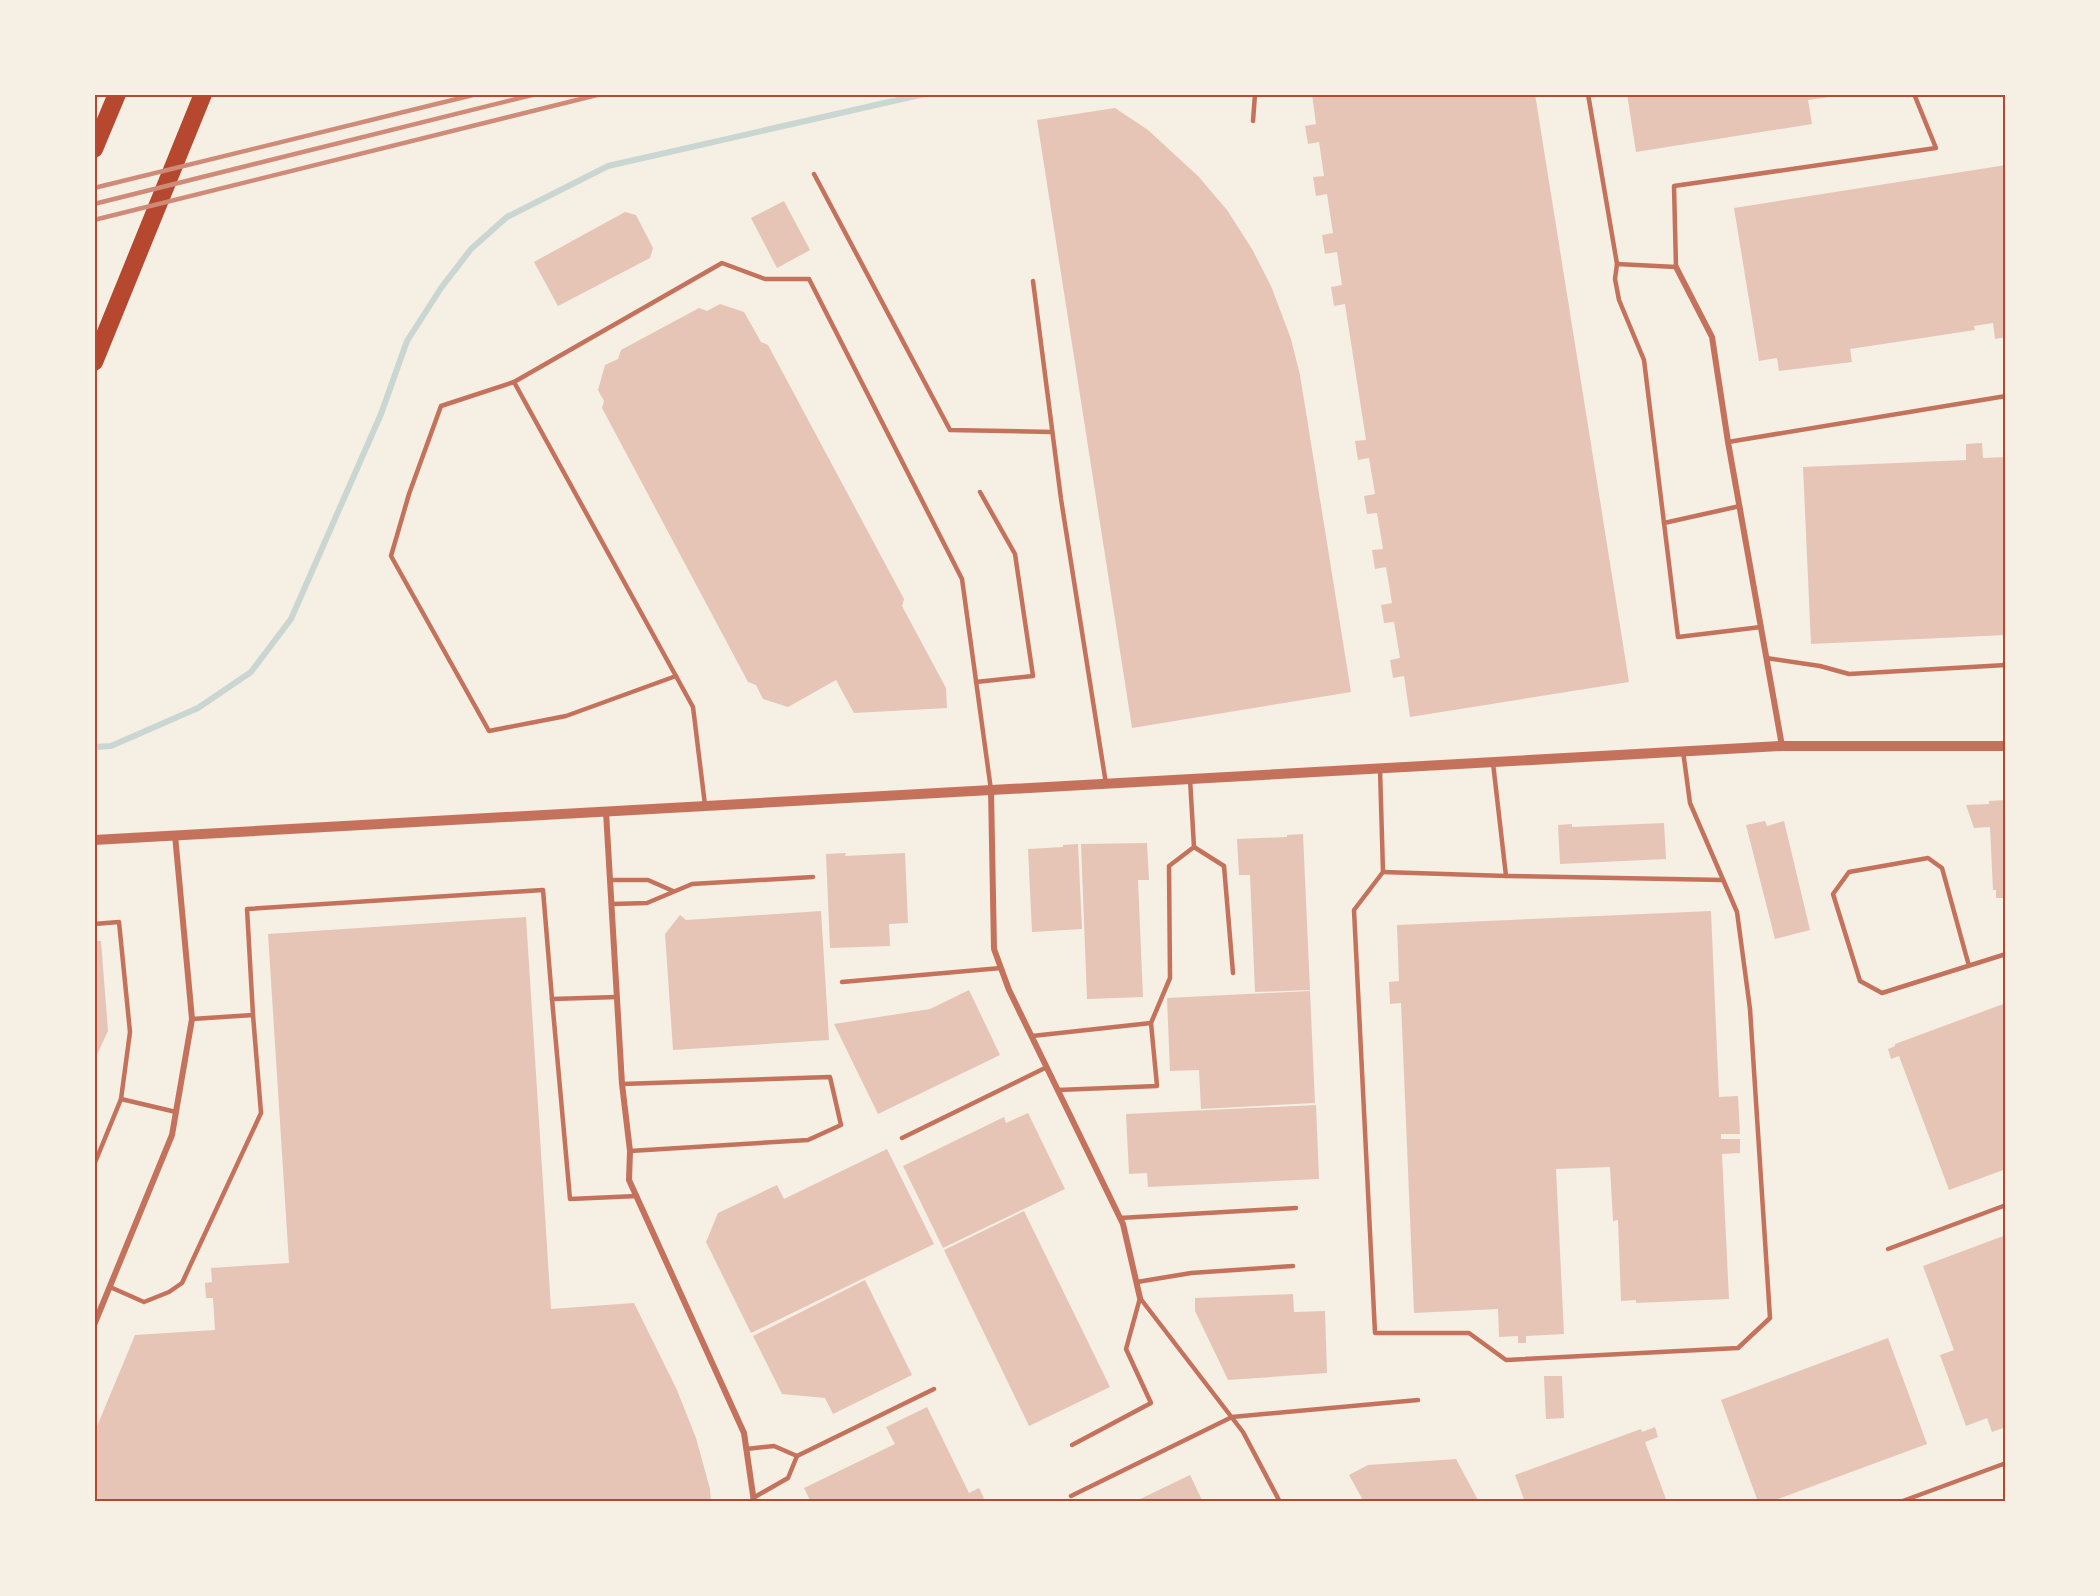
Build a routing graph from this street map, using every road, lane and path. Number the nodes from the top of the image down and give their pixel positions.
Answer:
1 (117, 94) edge
2 (1255, 94) edge
3 (1588, 94) edge
4 (1914, 94) edge
5 (200, 102) edge
6 (1253, 121) dead end
7 (96, 146) edge
8 (814, 174) dead end
9 (1617, 264) junction
10 (1676, 267) junction
11 (1033, 281) dead end
12 (94, 362) edge
13 (513, 382) junction
14 (2006, 396) edge
15 (1052, 432) junction
16 (1728, 441) junction
17 (980, 492) dead end
18 (1740, 506) junction
19 (1664, 523) junction
20 (1761, 627) junction
21 (1766, 658) junction
22 (2006, 665) edge
23 (676, 676) junction
24 (976, 682) junction
25 (1782, 746) junction
26 (2006, 746) edge
27 (1683, 751) junction
28 (1493, 762) junction
29 (1380, 768) junction
30 (1190, 779) junction
31 (1106, 784) junction
32 (991, 790) junction
33 (705, 806) junction
34 (606, 812) junction
35 (175, 834) junction
36 (94, 840) edge
37 (1194, 847) junction
38 (1383, 872) junction
39 (1506, 876) junction
40 (813, 877) dead end
41 (610, 880) junction
42 (1723, 880) junction
43 (673, 891) junction
44 (612, 904) junction
45 (94, 924) edge
46 (2006, 954) edge
47 (1969, 966) junction
48 (1001, 968) junction
49 (1233, 972) dead end
50 (842, 982) dead end
51 (617, 997) junction
52 (552, 999) junction
53 (253, 1015) junction
54 (192, 1019) junction
55 (1151, 1023) junction
56 (1032, 1036) junction
57 (1047, 1067) junction
58 (622, 1084) junction
59 (1058, 1090) junction
60 (121, 1099) junction
61 (176, 1112) junction
62 (902, 1138) dead end
63 (630, 1152) junction
64 (94, 1165) edge
65 (637, 1196) junction
66 (2006, 1205) edge
67 (1296, 1208) dead end
68 (1119, 1218) junction
69 (1888, 1249) dead end
70 (1293, 1266) dead end
71 (1137, 1282) junction
72 (110, 1287) junction
73 (1140, 1298) junction
74 (97, 1313) edge
75 (94, 1325) edge
76 (934, 1389) dead end
77 (1418, 1400) dead end
78 (1232, 1417) junction
79 (1072, 1446) dead end
80 (746, 1449) junction
81 (797, 1456) junction
82 (2006, 1463) edge
83 (1071, 1496) dead end
84 (753, 1500) edge
85 (1280, 1502) edge
86 (1900, 1502) edge

1 - 7 highway
2 - 6 lane
3 - 9 lane
4 - 10 lane
5 - 12 highway
8 - 15 lane
9 - 10 lane
9 - 19 lane
10 - 16 street
11 - 15 lane
13 - 23 lane
13 - 23 lane
13 - 24 lane
14 - 16 lane
15 - 31 lane
16 - 18 street
17 - 24 lane
18 - 19 lane
18 - 20 street
19 - 20 lane
20 - 21 street
21 - 22 lane
21 - 25 street
23 - 33 lane
24 - 32 lane
25 - 26 street
25 - 27 street
27 - 28 street
27 - 42 lane
28 - 29 street
28 - 39 lane
29 - 30 street
29 - 38 lane
30 - 31 street
30 - 37 lane
31 - 32 street
32 - 33 street
32 - 48 street
33 - 34 street
34 - 35 street
34 - 41 street
35 - 36 street
35 - 54 street
37 - 49 lane
37 - 55 lane
38 - 39 lane
38 - 42 lane
39 - 42 lane
40 - 43 lane
41 - 43 lane
41 - 44 street
43 - 44 lane
44 - 51 street
45 - 60 lane
46 - 47 lane
47 - 47 lane
48 - 50 lane
48 - 56 street
51 - 52 lane
51 - 58 street
52 - 53 lane
52 - 65 lane
53 - 54 lane
53 - 72 lane
54 - 61 street
55 - 56 lane
55 - 59 lane
56 - 57 street
57 - 59 street
57 - 62 lane
58 - 63 street
58 - 63 lane
59 - 68 street
60 - 61 lane
60 - 64 lane
61 - 72 street
63 - 65 street
65 - 80 street
66 - 69 lane
67 - 68 lane
68 - 71 street
70 - 71 lane
71 - 73 street
72 - 74 street
73 - 78 lane
73 - 79 lane
74 - 75 street
76 - 81 lane
77 - 78 lane
78 - 83 lane
78 - 85 lane
80 - 81 lane
80 - 84 street
81 - 84 lane
82 - 86 lane

